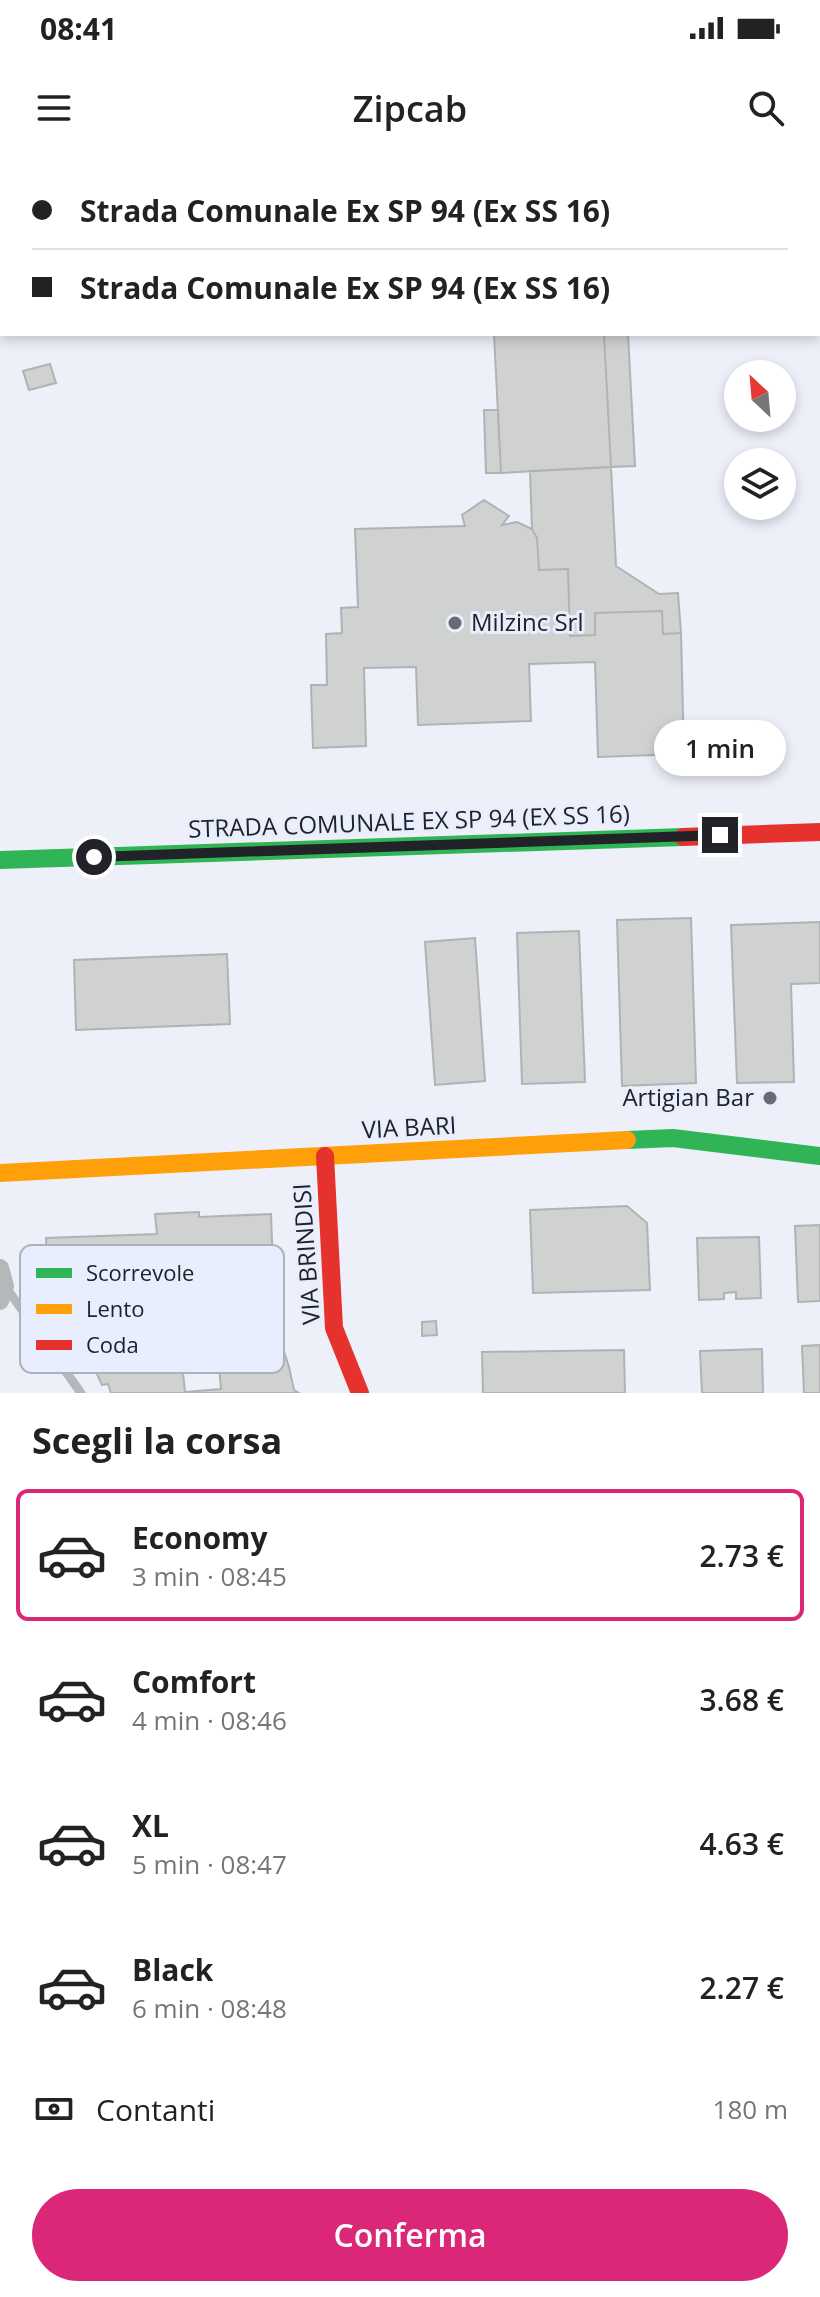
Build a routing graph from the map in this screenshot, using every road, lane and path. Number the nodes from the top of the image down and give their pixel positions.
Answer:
1 (820, 832) edge
2 (0, 860) edge
3 (325, 1156) junction
4 (820, 1156) edge
5 (0, 1173) edge
6 (2, 1285) edge
7 (20, 1310) edge
8 (66, 1373) edge
9 (81, 1393) edge
10 (360, 1393) edge

1 - 2 street, STRADA COMUNALE EX SP 94 (EX SS 16)
3 - 4 street, VIA BARI
3 - 5 street, VIA BARI
3 - 10 street, VIA BRINDISI
6 - 7 lane
8 - 9 lane

